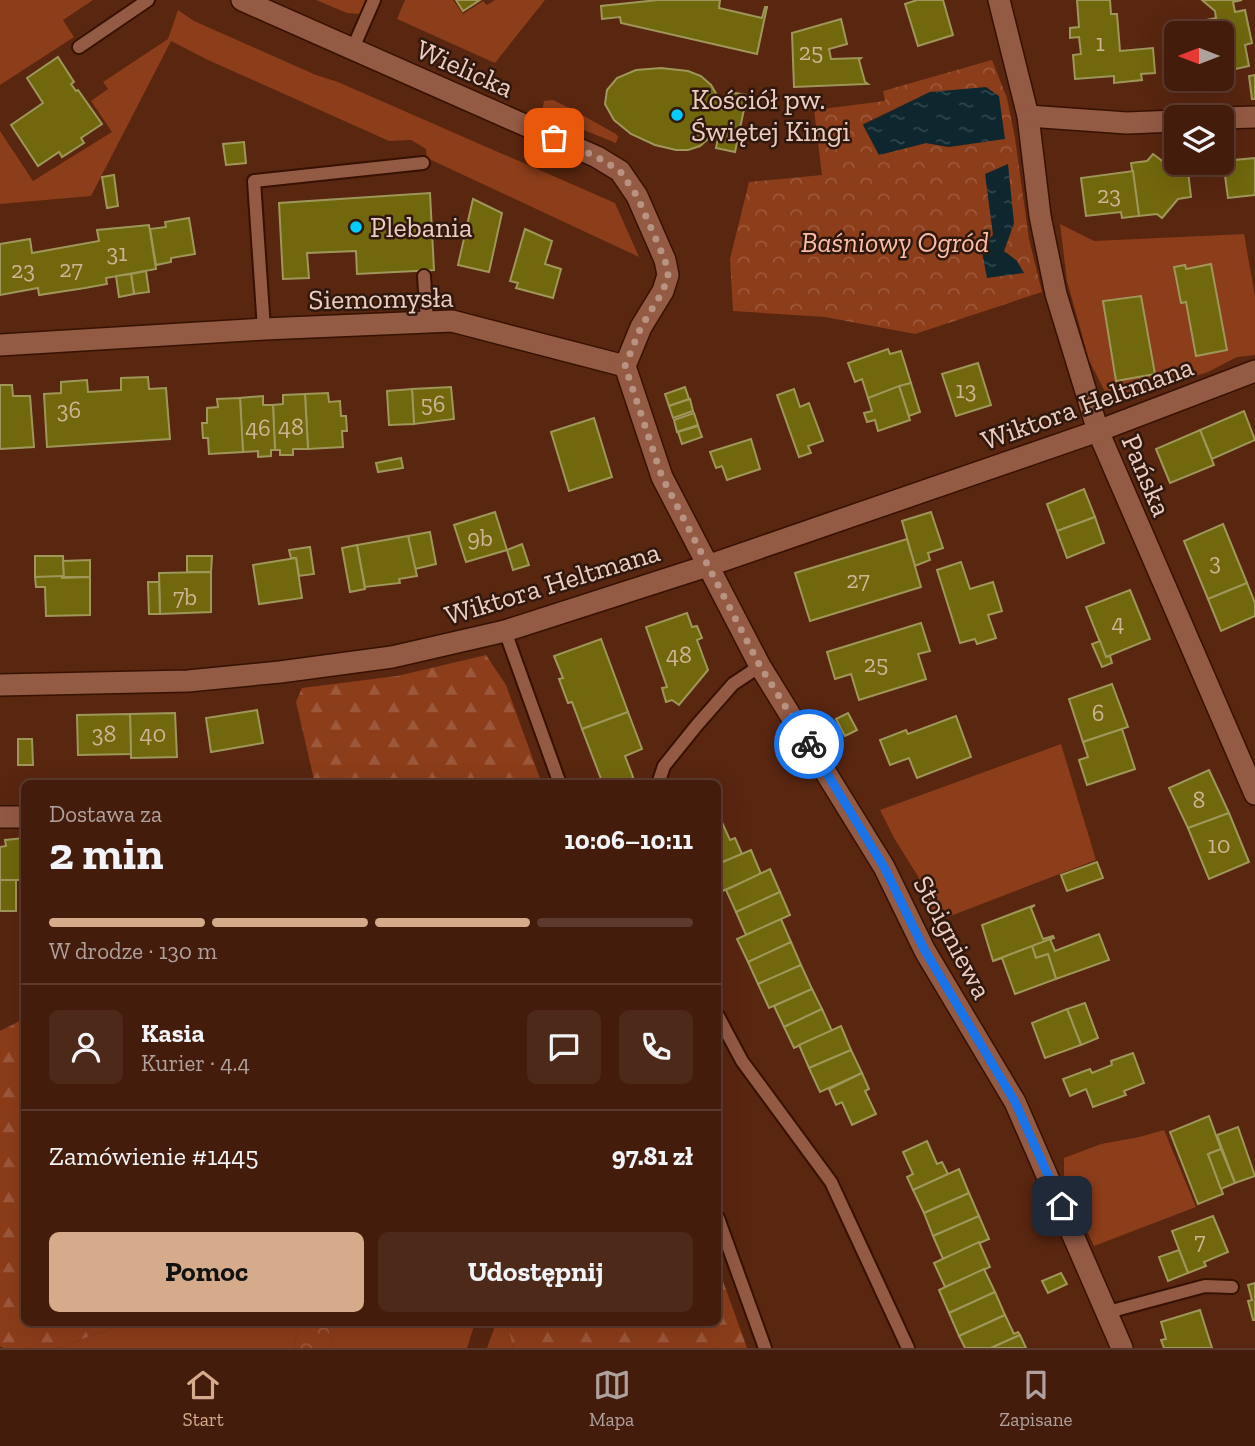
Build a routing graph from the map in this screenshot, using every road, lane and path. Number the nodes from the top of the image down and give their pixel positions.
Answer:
1 (148, 0) edge
2 (242, 0) edge
3 (374, 0) edge
4 (999, 0) edge
5 (79, 47) dead end
6 (353, 48) junction
7 (1028, 116) junction
8 (1255, 117) edge
9 (1234, 118) edge
10 (1164, 122) edge
11 (423, 163) dead end
12 (424, 276) dead end
13 (427, 322) junction
14 (264, 328) junction
15 (0, 345) edge
16 (625, 366) junction
17 (1255, 371) edge
18 (1098, 431) junction
19 (707, 566) junction
20 (505, 631) junction
21 (760, 666) junction
22 (0, 685) edge
23 (559, 780) edge
24 (659, 780) edge
25 (1255, 793) edge
26 (0, 817) edge
27 (21, 817) edge
28 (721, 1022) edge
29 (721, 1226) edge
30 (1232, 1287) dead end
31 (1108, 1312) junction
32 (765, 1348) edge
33 (908, 1348) edge
34 (1122, 1348) edge

1 - 5 lane
2 - 6 street, Wielicka
3 - 6 lane
4 - 7 street, Pańska
6 - 16 street, Wielicka
7 - 10 street
7 - 18 street, Pańska
8 - 9 street
11 - 14 lane
12 - 13 lane
13 - 14 street, Siemomysła
13 - 16 street, Siemomysła
14 - 15 street, Siemomysła
16 - 19 street
17 - 18 street, Wiktora Heltmana
18 - 19 street, Wiktora Heltmana
18 - 25 street, Pańska
19 - 20 street, Wiktora Heltmana
19 - 21 street, Stoigniewa
20 - 22 street, Wiktora Heltmana
20 - 23 lane
21 - 24 lane
21 - 31 street, Stoigniewa
26 - 27 street
28 - 33 lane
29 - 32 lane
30 - 31 lane
31 - 34 street, Stoigniewa

